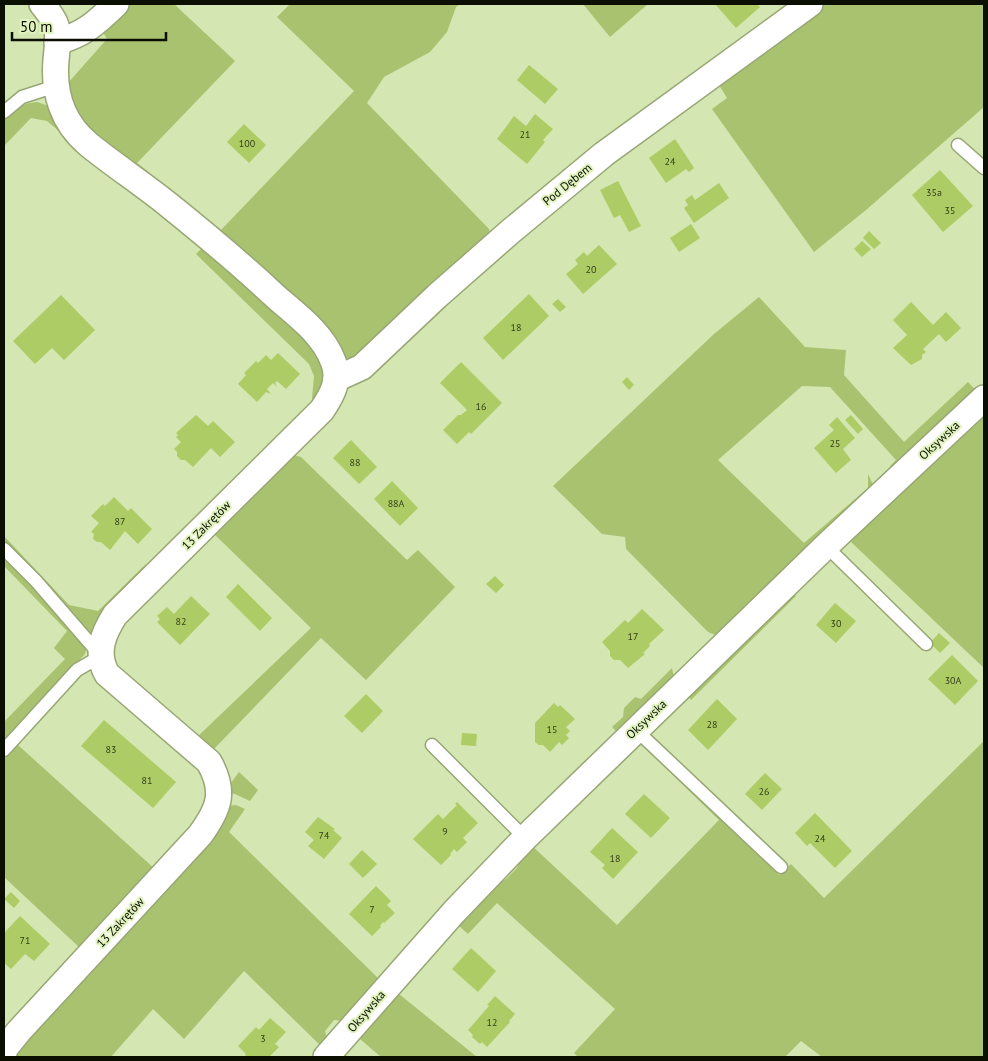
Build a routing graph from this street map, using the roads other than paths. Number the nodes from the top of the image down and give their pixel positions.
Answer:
1 (42, 4) edge
2 (116, 4) edge
3 (810, 4) edge
4 (57, 42) junction
5 (56, 86) junction
6 (4, 112) edge
7 (958, 145) dead end
8 (984, 168) edge
9 (336, 379) junction
10 (984, 398) edge
11 (826, 546) junction
12 (4, 549) edge
13 (926, 644) dead end
14 (100, 656) junction
15 (636, 729) junction
16 (432, 745) dead end
17 (4, 750) edge
18 (525, 838) junction
19 (781, 867) dead end
20 (4, 1052) edge
21 (326, 1057) edge

1 - 4 street
2 - 4 street
3 - 9 street, Pod Dębem
4 - 5 street
5 - 6 lane
5 - 9 street
7 - 8 lane
9 - 14 street, 13 Zakrętów
10 - 11 street, Oksywska
11 - 13 lane
11 - 15 street, Oksywska
12 - 14 lane
14 - 17 lane
14 - 20 street, 13 Zakrętów
15 - 18 street, Oksywska
15 - 19 lane
16 - 18 lane
18 - 21 street, Oksywska

